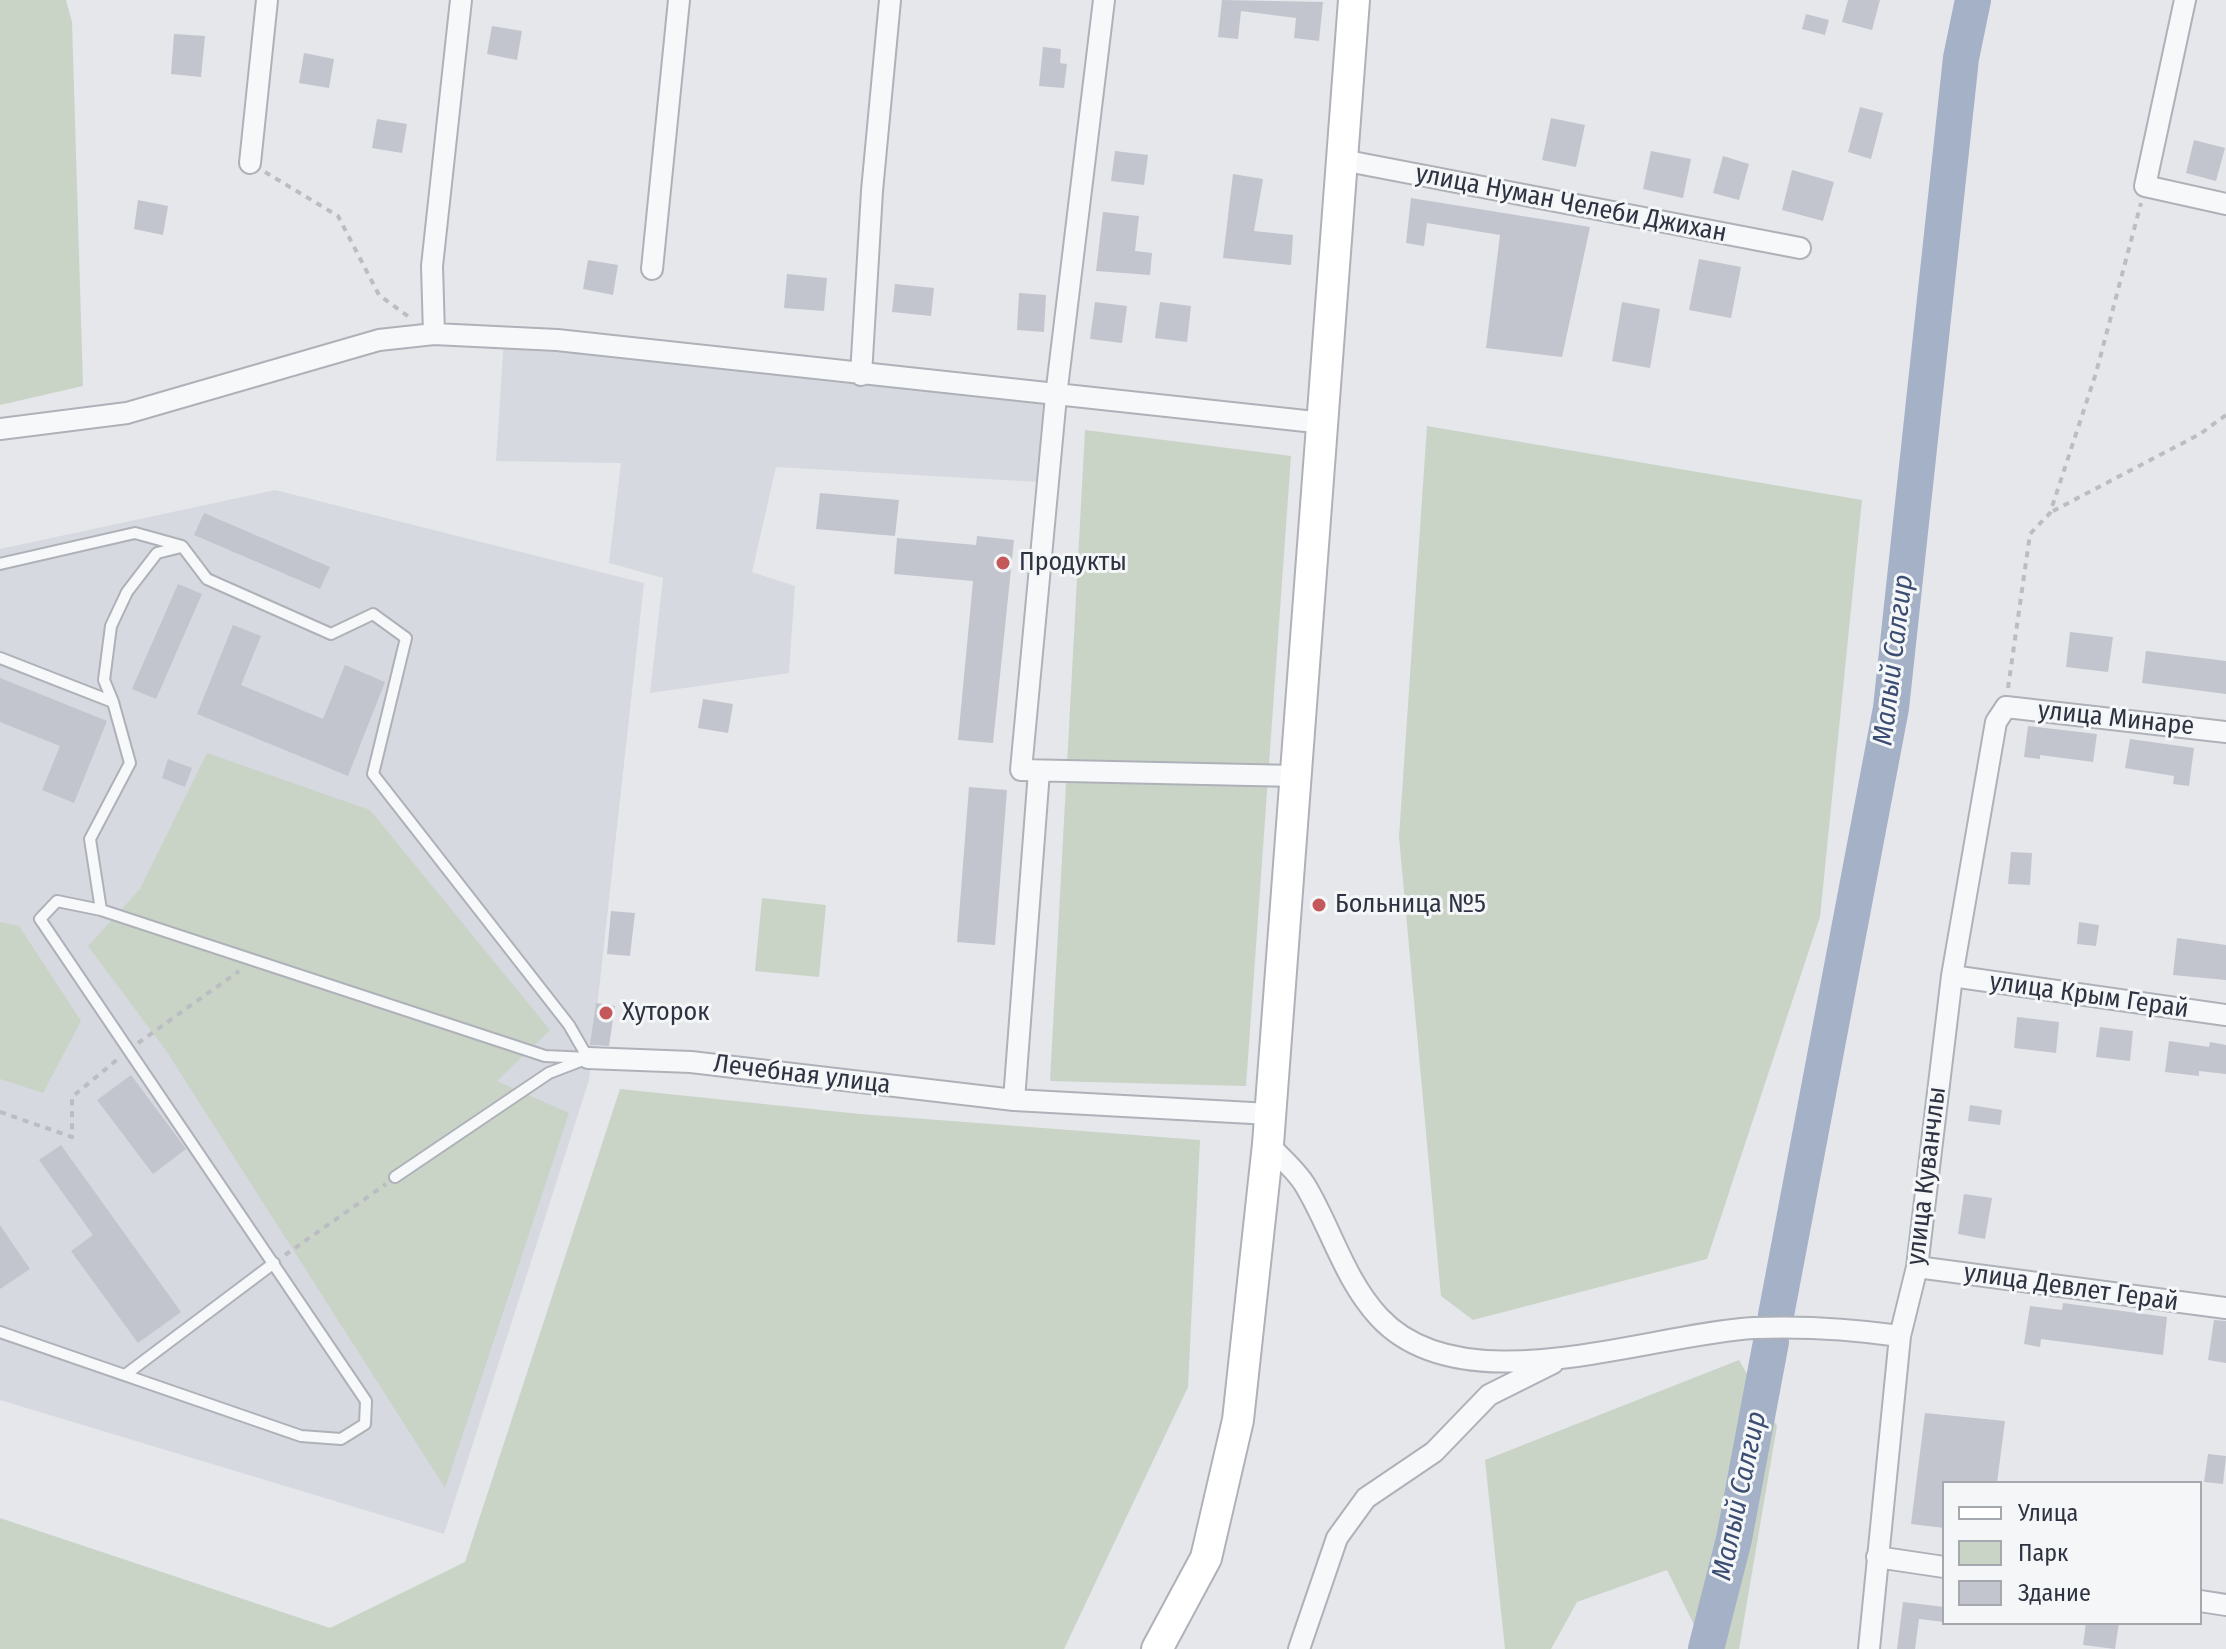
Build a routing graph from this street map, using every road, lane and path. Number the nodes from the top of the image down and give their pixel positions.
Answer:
1 (267, 0) edge
2 (461, 0) edge
3 (679, 0) edge
4 (890, 0) edge
5 (1104, 0) edge
6 (1354, 0) edge
7 (2185, 0) edge
8 (1342, 160) junction
9 (250, 163) joint
10 (2145, 186) junction
11 (2226, 204) edge
12 (1800, 248) dead end
13 (652, 269) dead end
14 (434, 334) junction
15 (861, 375) junction
16 (1056, 396) junction
17 (2226, 415) edge
18 (1324, 423) junction
19 (0, 429) edge
20 (2050, 513) junction
21 (182, 546) junction
22 (0, 564) edge
23 (0, 658) edge
24 (113, 702) junction
25 (2006, 707) junction
26 (2226, 732) edge
27 (1030, 771) junction
28 (1296, 776) junction
29 (101, 910) junction
30 (253, 960) junction
31 (1952, 976) junction
32 (2226, 1015) edge
33 (129, 1050) junction
34 (588, 1058) junction
35 (1014, 1100) junction
36 (0, 1112) edge
37 (1270, 1114) junction
38 (1268, 1144) junction
39 (395, 1177) joint
40 (274, 1263) junction
41 (1917, 1267) junction
42 (2226, 1308) edge
43 (0, 1332) edge
44 (1900, 1336) junction
45 (1567, 1356) junction
46 (125, 1375) junction
47 (1877, 1557) junction
48 (1942, 1567) edge
49 (2202, 1601) edge
50 (2226, 1605) edge
51 (1157, 1649) edge
52 (1299, 1649) edge
53 (1869, 1649) edge

1 - 9 street
2 - 14 street
3 - 13 street
4 - 15 street
5 - 16 street
6 - 8 main road
7 - 10 street
8 - 12 street, улица Нуман Челеби Джихан
8 - 18 main road
9 - 14 path
10 - 11 street
10 - 20 path
14 - 15 street
14 - 19 street
15 - 16 street
16 - 18 street
16 - 27 street
17 - 20 path
18 - 28 main road
20 - 25 path
21 - 22 lane
21 - 24 lane
21 - 34 lane
23 - 24 lane
24 - 29 lane
25 - 26 street, улица Минаре
25 - 31 street, улица Куванчлы
27 - 28 street
27 - 35 street
28 - 37 main road
29 - 30 lane
29 - 33 lane
30 - 33 path
30 - 34 lane
31 - 32 street, улица Крым Герай
31 - 41 street, улица Куванчлы
33 - 36 path
33 - 40 lane
34 - 35 street, Лечебная улица
34 - 39 lane
35 - 37 street, Лечебная улица
37 - 38 main road
38 - 45 street
38 - 51 main road
39 - 40 path
40 - 46 lane
40 - 46 lane
41 - 42 street, улица Девлет Герай
41 - 44 street, улица Куванчлы
43 - 46 lane
44 - 45 street
44 - 47 street, улица Куванчлы
45 - 52 street
47 - 48 street
47 - 53 street, улица Куванчлы
49 - 50 street

